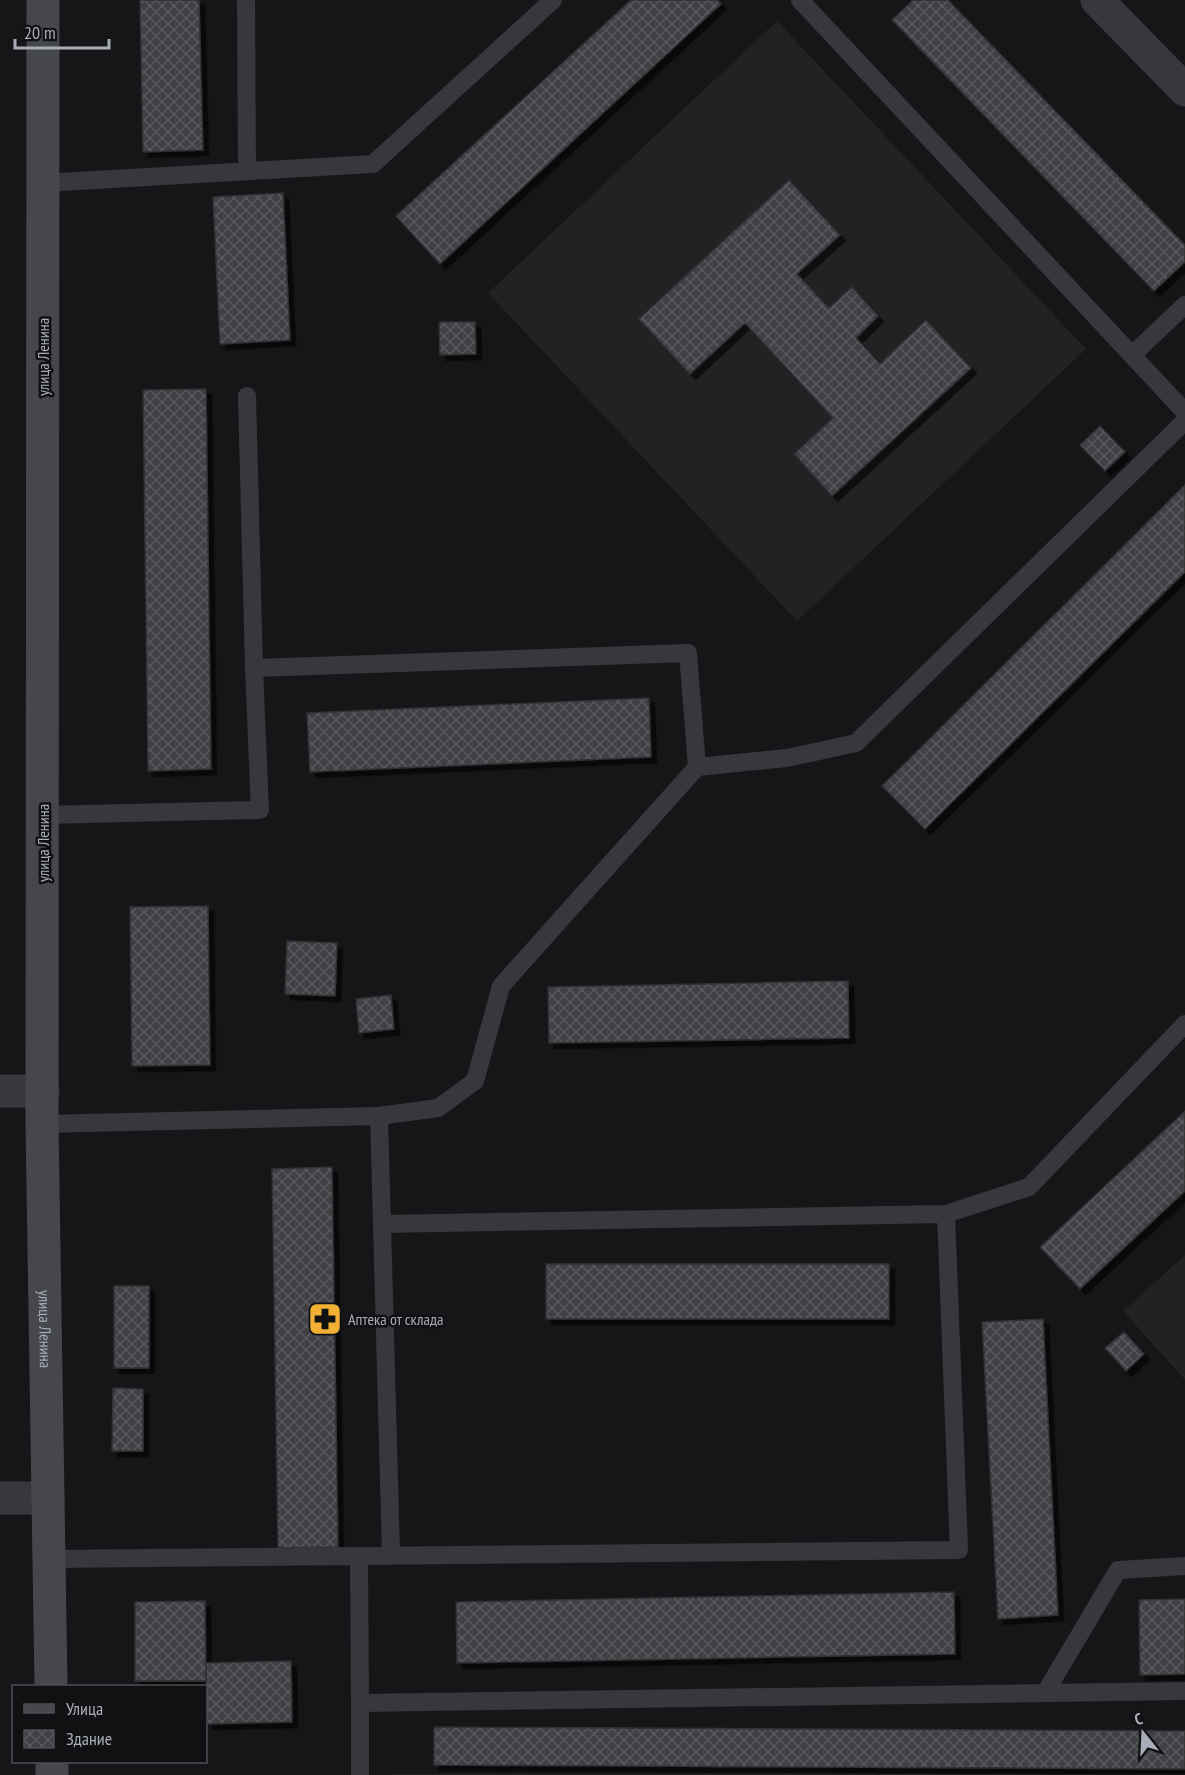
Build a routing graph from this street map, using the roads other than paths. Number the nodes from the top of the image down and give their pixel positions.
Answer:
1 (43, 0) edge
2 (246, 0) edge
3 (553, 0) edge
4 (1097, 0) edge
5 (811, 4) edge
6 (1185, 90) edge
7 (247, 171) junction
8 (43, 183) junction
9 (1185, 305) edge
10 (1132, 355) junction
11 (247, 396) dead end
12 (1185, 412) edge
13 (1185, 422) edge
14 (254, 668) junction
15 (697, 767) junction
16 (43, 815) junction
17 (1185, 1024) edge
18 (0, 1091) edge
19 (43, 1091) junction
20 (379, 1116) junction
21 (42, 1124) junction
22 (946, 1214) junction
23 (382, 1224) junction
24 (0, 1498) edge
25 (48, 1498) junction
26 (391, 1555) junction
27 (359, 1556) junction
28 (49, 1559) junction
29 (1185, 1566) edge
30 (51, 1685) edge
31 (1185, 1691) edge
32 (1045, 1693) junction
33 (360, 1703) junction
34 (360, 1775) edge

1 - 8 street, улица Ленина
2 - 7 lane
3 - 7 lane
4 - 6 street
5 - 10 lane
7 - 8 lane
8 - 16 street, улица Ленина
9 - 10 lane
10 - 12 lane
11 - 14 lane
13 - 15 lane
14 - 15 lane
14 - 16 lane
15 - 20 lane
16 - 19 street, улица Ленина
17 - 22 lane
18 - 19 street
19 - 21 street, улица Ленина
20 - 21 lane
20 - 23 lane
21 - 25 street, улица Ленина
22 - 23 lane
22 - 26 lane
23 - 26 lane
24 - 25 street
25 - 28 street, улица Ленина
26 - 27 lane
27 - 28 lane
27 - 33 lane
28 - 30 street, улица Ленина
29 - 32 lane
31 - 32 lane
32 - 33 lane
33 - 34 lane

